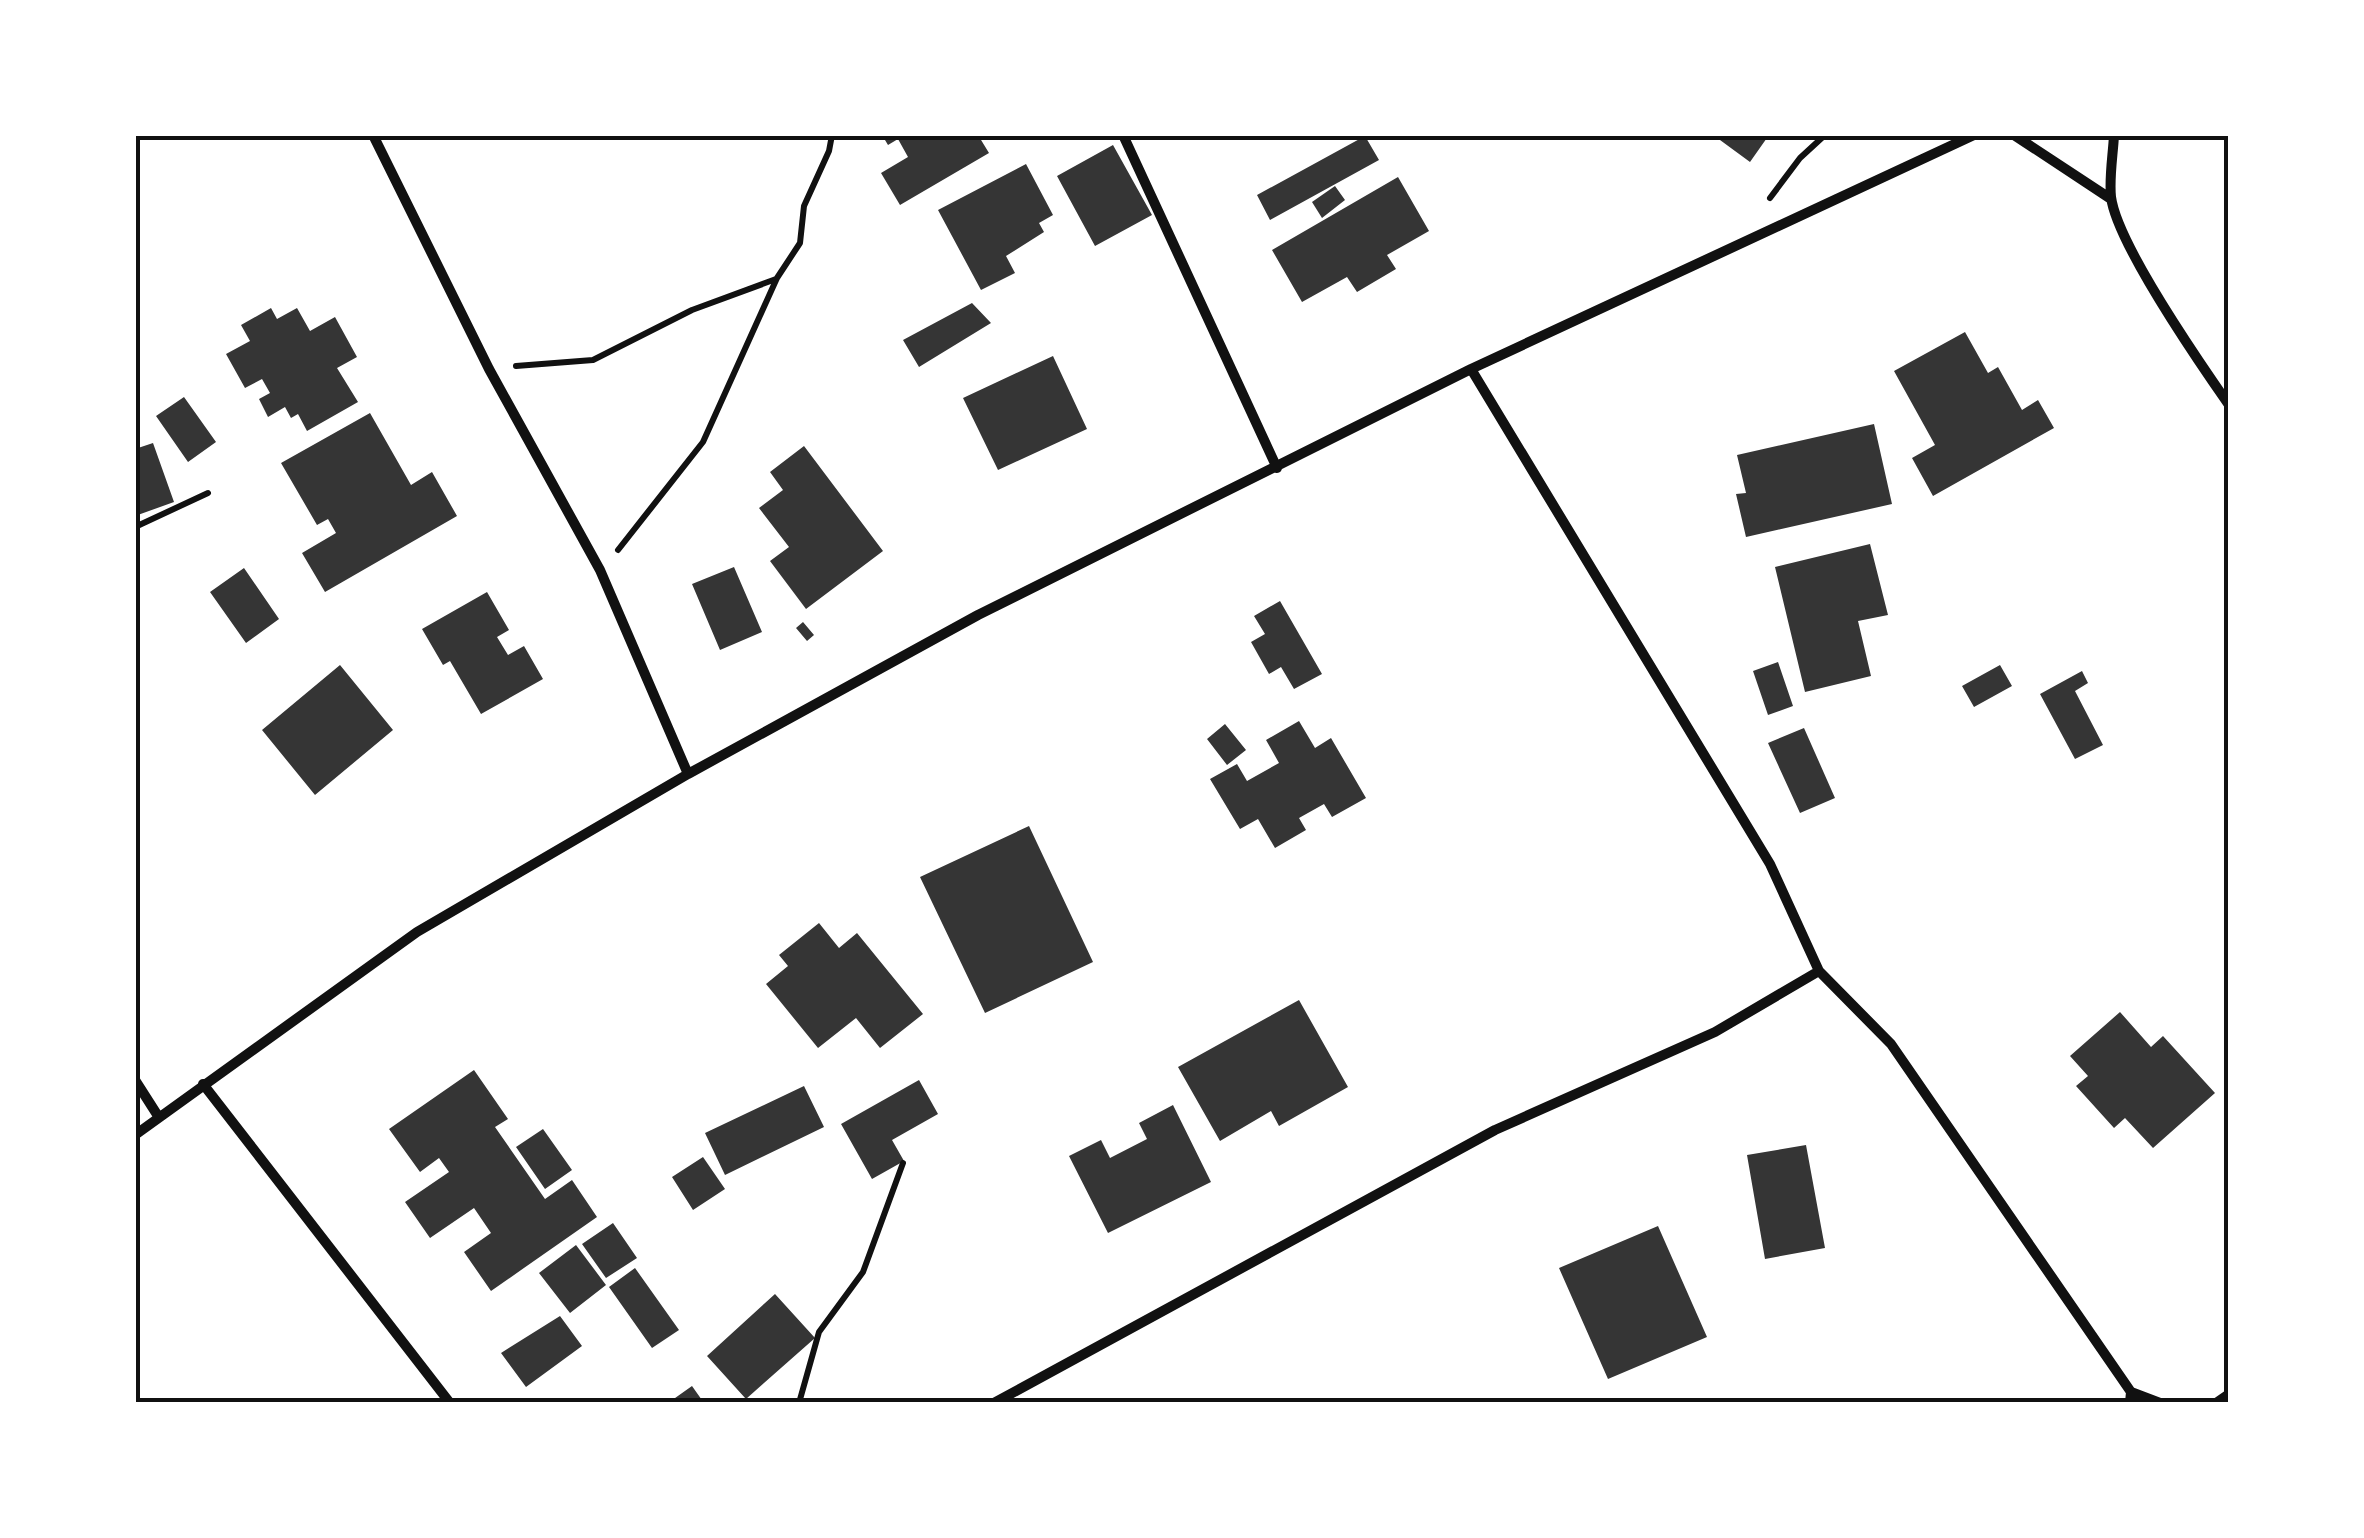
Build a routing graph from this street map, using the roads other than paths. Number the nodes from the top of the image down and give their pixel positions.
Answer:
1 (374, 135) edge
2 (1123, 135) edge
3 (1974, 135) edge
4 (2014, 135) edge
5 (2114, 135) edge
6 (2111, 199) junction
7 (1471, 369) junction
8 (2229, 405) edge
9 (1278, 468) junction
10 (688, 774) junction
11 (1819, 971) junction
12 (135, 1080) edge
13 (203, 1084) junction
14 (158, 1116) junction
15 (135, 1135) edge
16 (2229, 1394) edge
17 (2130, 1398) edge
18 (450, 1403) edge
19 (994, 1403) edge
20 (2160, 1403) edge
21 (2216, 1403) edge

1 - 10 street
2 - 9 street
3 - 7 street
4 - 6 street
5 - 6 street
6 - 8 street
7 - 9 street
7 - 11 street
9 - 10 street
10 - 13 street
11 - 17 street
11 - 19 street
12 - 14 street
13 - 14 street
13 - 18 street
14 - 15 street
16 - 21 street
17 - 20 street

